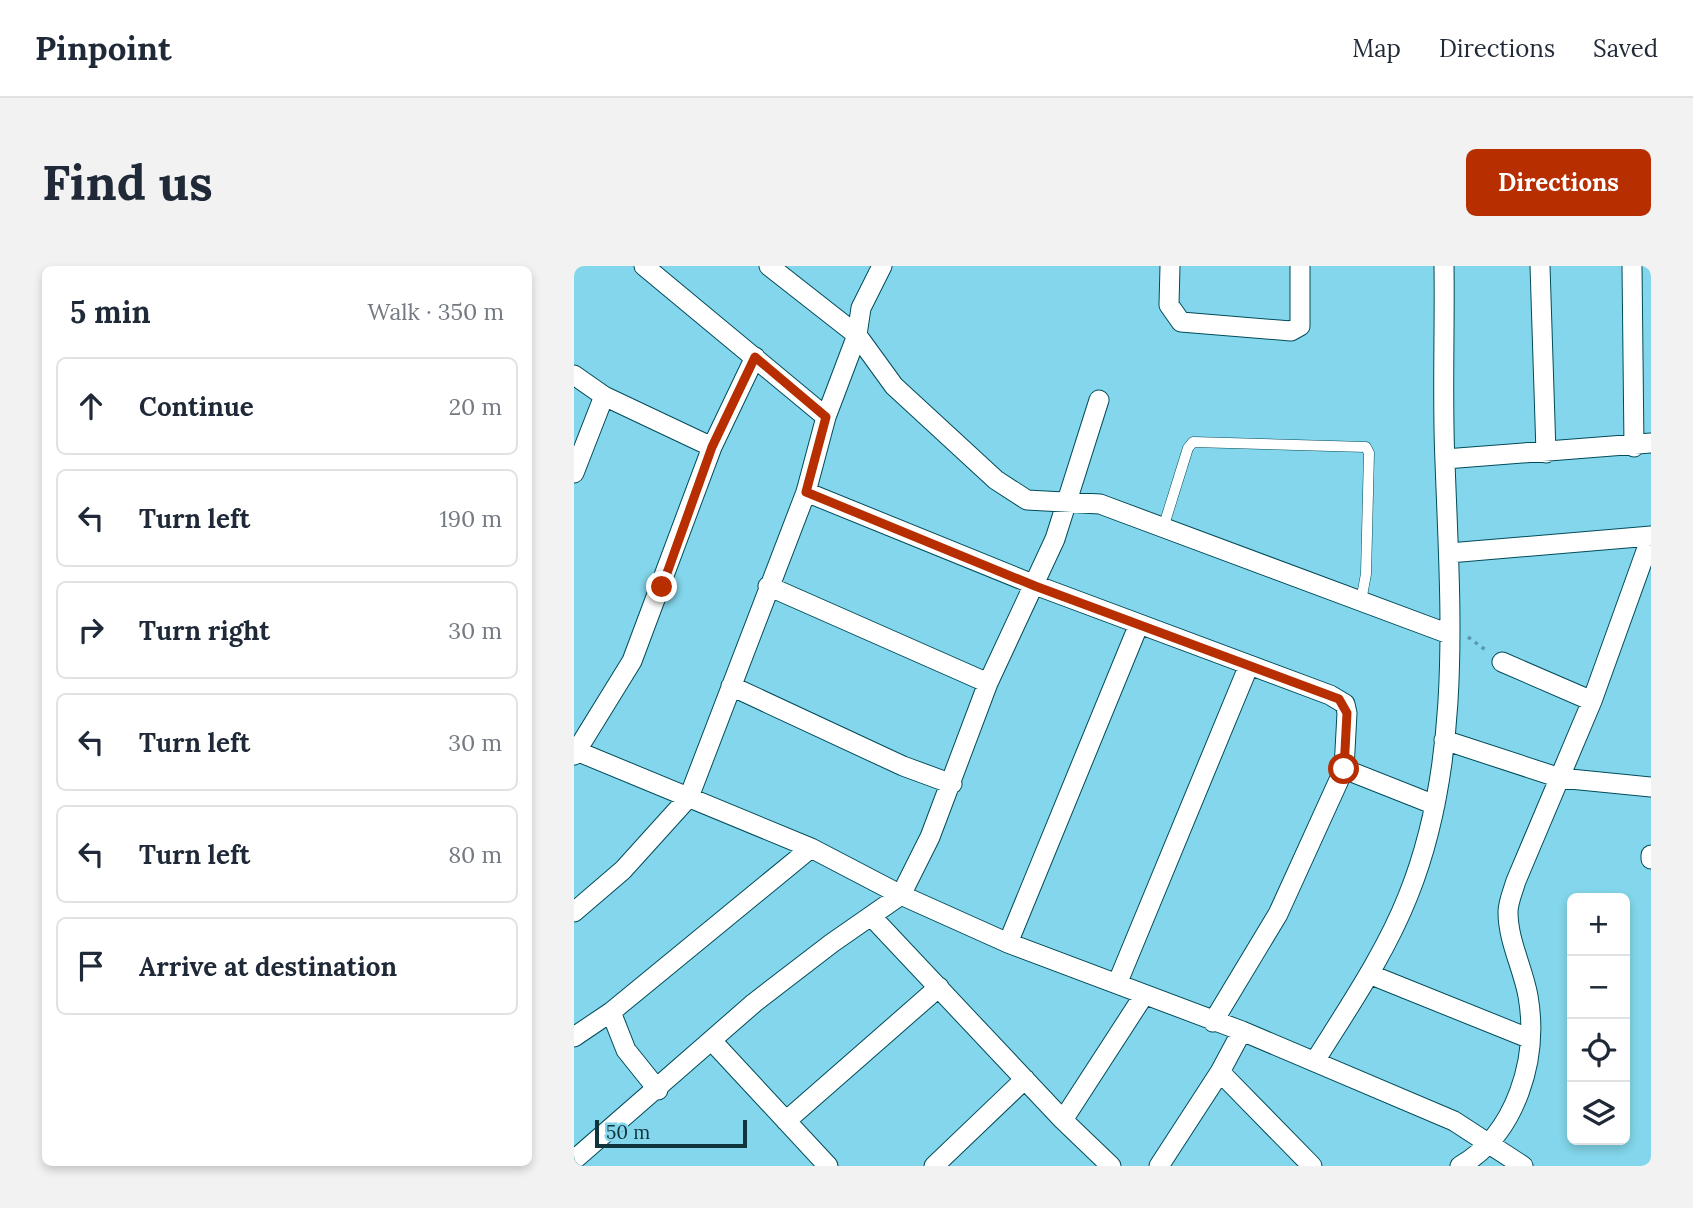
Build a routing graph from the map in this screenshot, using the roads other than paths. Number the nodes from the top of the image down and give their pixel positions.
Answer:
1 (644, 266) edge
2 (769, 266) edge
3 (882, 266) edge
4 (1170, 266) edge
5 (1300, 266) edge
6 (1444, 266) edge
7 (1540, 266) edge
8 (1632, 266) edge
9 (857, 335) junction
10 (755, 357) junction
11 (574, 375) edge
12 (604, 396) junction
13 (1099, 400) dead end
14 (826, 417) junction
15 (1643, 445) edge
16 (712, 447) junction
17 (1545, 453) junction
18 (1445, 459) junction
19 (574, 472) edge
20 (806, 492) junction
21 (1070, 500) junction
22 (1164, 526) junction
23 (1651, 537) edge
24 (1449, 553) junction
25 (768, 586) junction
26 (1035, 586) junction
27 (1362, 601) junction
28 (1139, 624) junction
29 (1449, 628) junction
30 (1502, 662) road end
31 (1249, 665) junction
32 (988, 683) junction
33 (731, 686) junction
34 (1592, 701) junction
35 (1444, 740) junction
36 (575, 752) edge
37 (1344, 769) junction
38 (1560, 778) junction
39 (951, 784) junction
40 (1651, 788) edge
41 (689, 797) junction
42 (1435, 805) junction
43 (811, 848) junction
44 (901, 895) junction
45 (574, 912) edge
46 (871, 916) junction
47 (1008, 943) junction
48 (1369, 974) junction
49 (1117, 984) junction
50 (939, 987) junction
51 (1144, 995) junction
52 (611, 1012) junction
53 (1213, 1022) junction
54 (1242, 1031) junction
55 (574, 1037) edge
56 (1528, 1038) junction
57 (712, 1041) junction
58 (1315, 1061) junction
59 (1220, 1072) junction
60 (1025, 1079) junction
61 (658, 1090) junction
62 (1063, 1120) junction
63 (786, 1121) junction
64 (1490, 1145) junction
65 (574, 1160) edge
66 (828, 1166) edge
67 (934, 1166) edge
68 (1111, 1166) edge
69 (1159, 1166) edge
70 (1312, 1166) edge
71 (1460, 1166) edge
72 (1522, 1166) edge

1 - 10 street
2 - 9 street
3 - 9 street
4 - 5 street
6 - 18 street
7 - 17 street
8 - 15 street
9 - 14 street
9 - 21 street
10 - 14 street
10 - 16 street
11 - 12 street
12 - 16 street
12 - 19 street
13 - 21 street
14 - 20 street
15 - 17 street
16 - 36 street
17 - 18 street
18 - 24 street
20 - 25 street
20 - 26 street
21 - 22 street
21 - 26 street
22 - 27 street
22 - 27 lane
23 - 24 street
23 - 34 street
24 - 29 street
25 - 32 street
25 - 33 street
26 - 28 street
26 - 32 street
27 - 29 street
28 - 31 street
28 - 47 street
29 - 35 street
30 - 34 street
31 - 37 street
31 - 49 street
32 - 39 street
33 - 39 street
33 - 41 street
34 - 38 street
35 - 38 street
35 - 42 street
36 - 41 street
37 - 42 street
37 - 53 street
38 - 40 street
38 - 56 street
39 - 44 street
41 - 43 street
41 - 45 street
42 - 48 street
43 - 44 street
43 - 52 street
44 - 46 street
44 - 47 street
46 - 50 street
46 - 57 street
47 - 49 street
48 - 56 street
48 - 58 street
49 - 51 street
50 - 60 street
50 - 63 street
51 - 53 street
51 - 62 street
52 - 55 street
52 - 61 street
53 - 54 street
54 - 58 street
54 - 59 street
56 - 64 street
57 - 61 street
57 - 63 street
58 - 64 street
59 - 69 street
59 - 70 street
60 - 62 street
60 - 67 street
61 - 65 street
62 - 68 street
63 - 66 street
64 - 71 street
64 - 72 street

